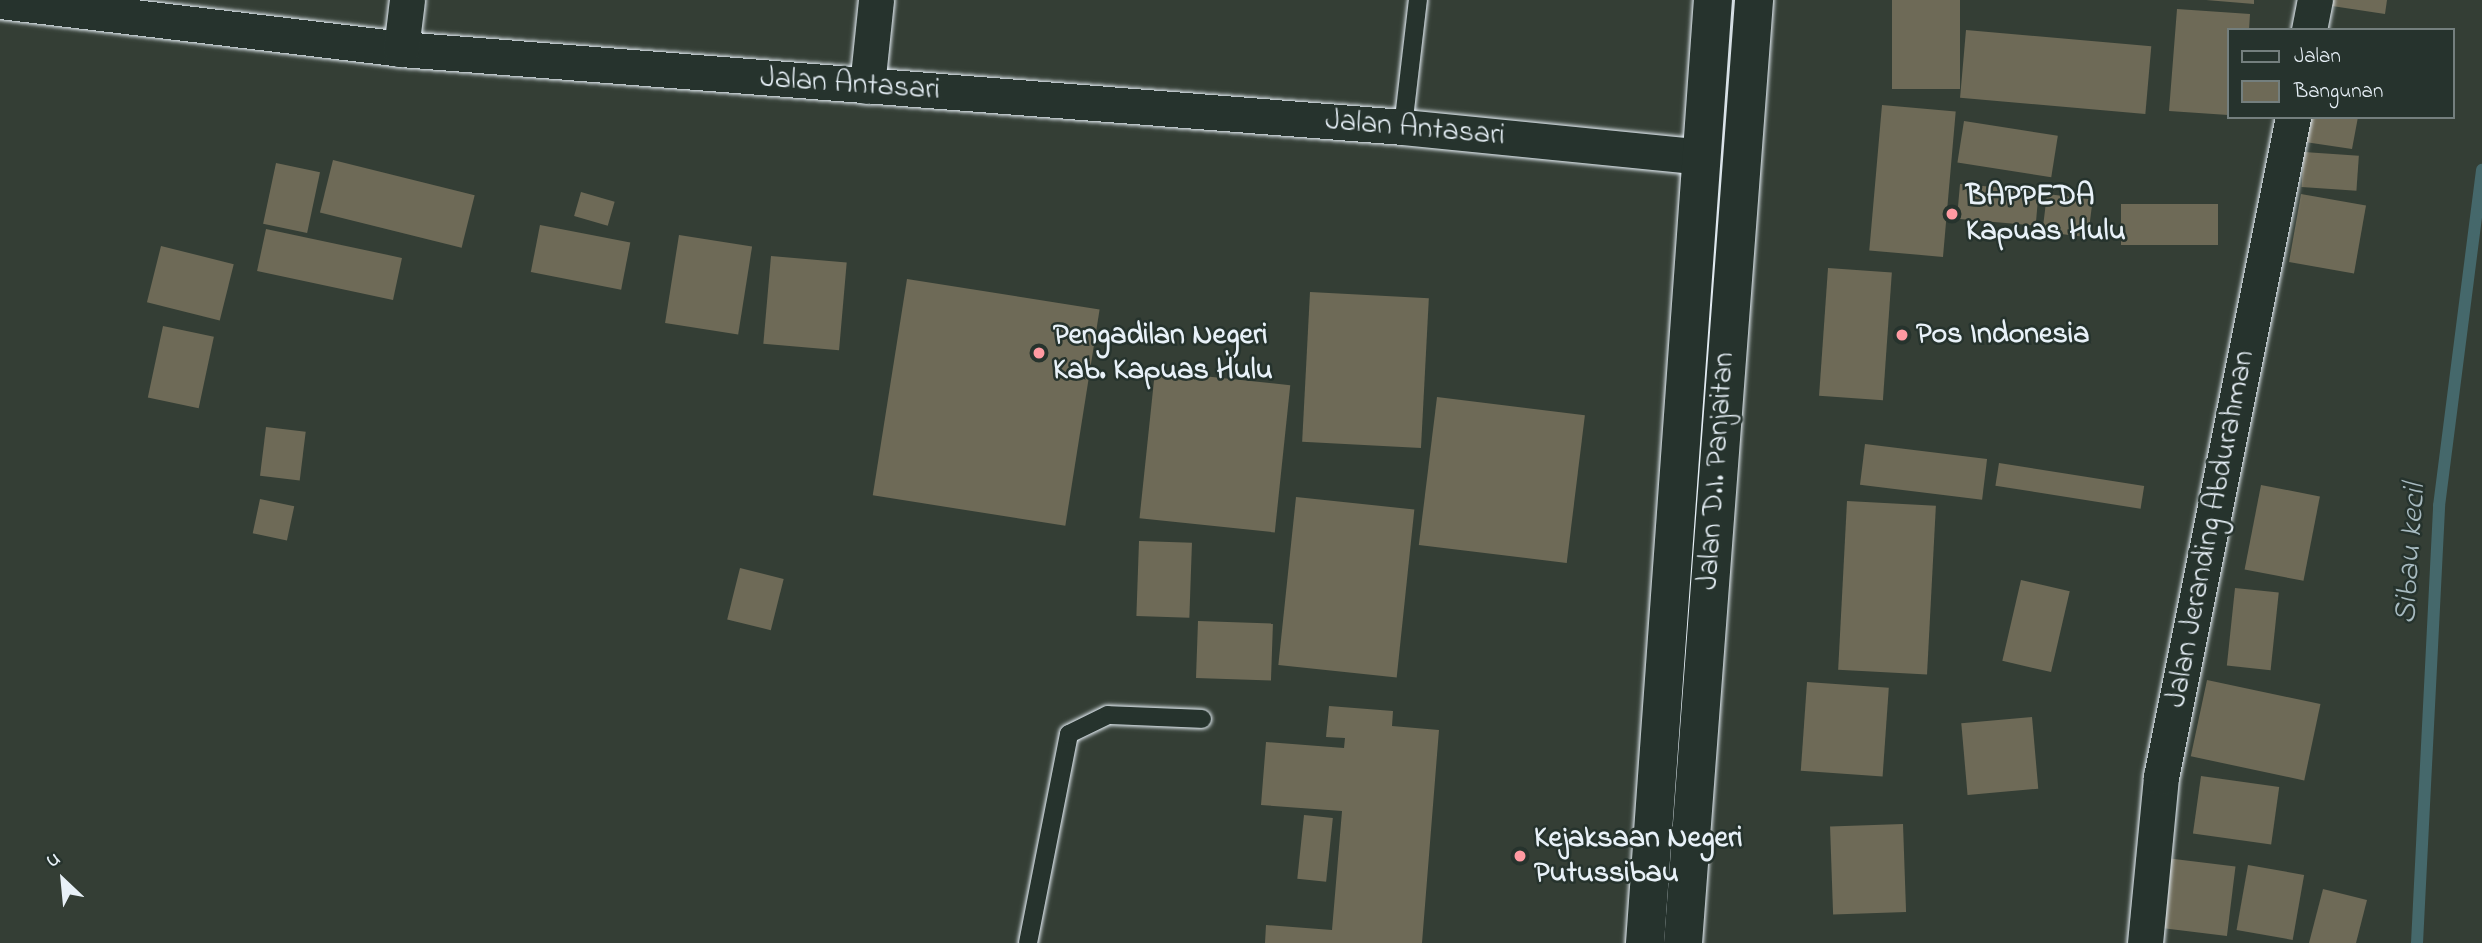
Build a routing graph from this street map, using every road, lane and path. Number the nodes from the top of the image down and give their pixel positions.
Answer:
1 (407, 0) edge
2 (876, 0) edge
3 (1418, 0) edge
4 (1713, 0) edge
5 (1754, 0) edge
6 (2315, 0) edge
7 (0, 1) edge
8 (2309, 28) edge
9 (401, 49) junction
10 (867, 86) junction
11 (2292, 119) edge
12 (1403, 127) junction
13 (1701, 157) junction
14 (1666, 613) junction
15 (1706, 618) junction
16 (1202, 719) dead end
17 (1028, 943) edge
18 (1645, 943) edge
19 (1683, 943) edge
20 (2145, 943) edge

1 - 9 street
2 - 10 street
3 - 12 lane
4 - 13 highway, Jalan D.I. Panjaitan
5 - 15 highway, Jalan D.I. Panjaitan
6 - 8 street
7 - 9 street, Jalan Antasari
9 - 10 street, Jalan Antasari
10 - 12 street, Jalan Antasari
11 - 20 street, Jalan Jeranding Abdurahman
12 - 13 street, Jalan Antasari
13 - 14 highway, Jalan D.I. Panjaitan
14 - 15 highway
14 - 18 highway, Jalan D.I. Panjaitan
15 - 19 highway, Jalan D.I. Panjaitan
16 - 17 lane

